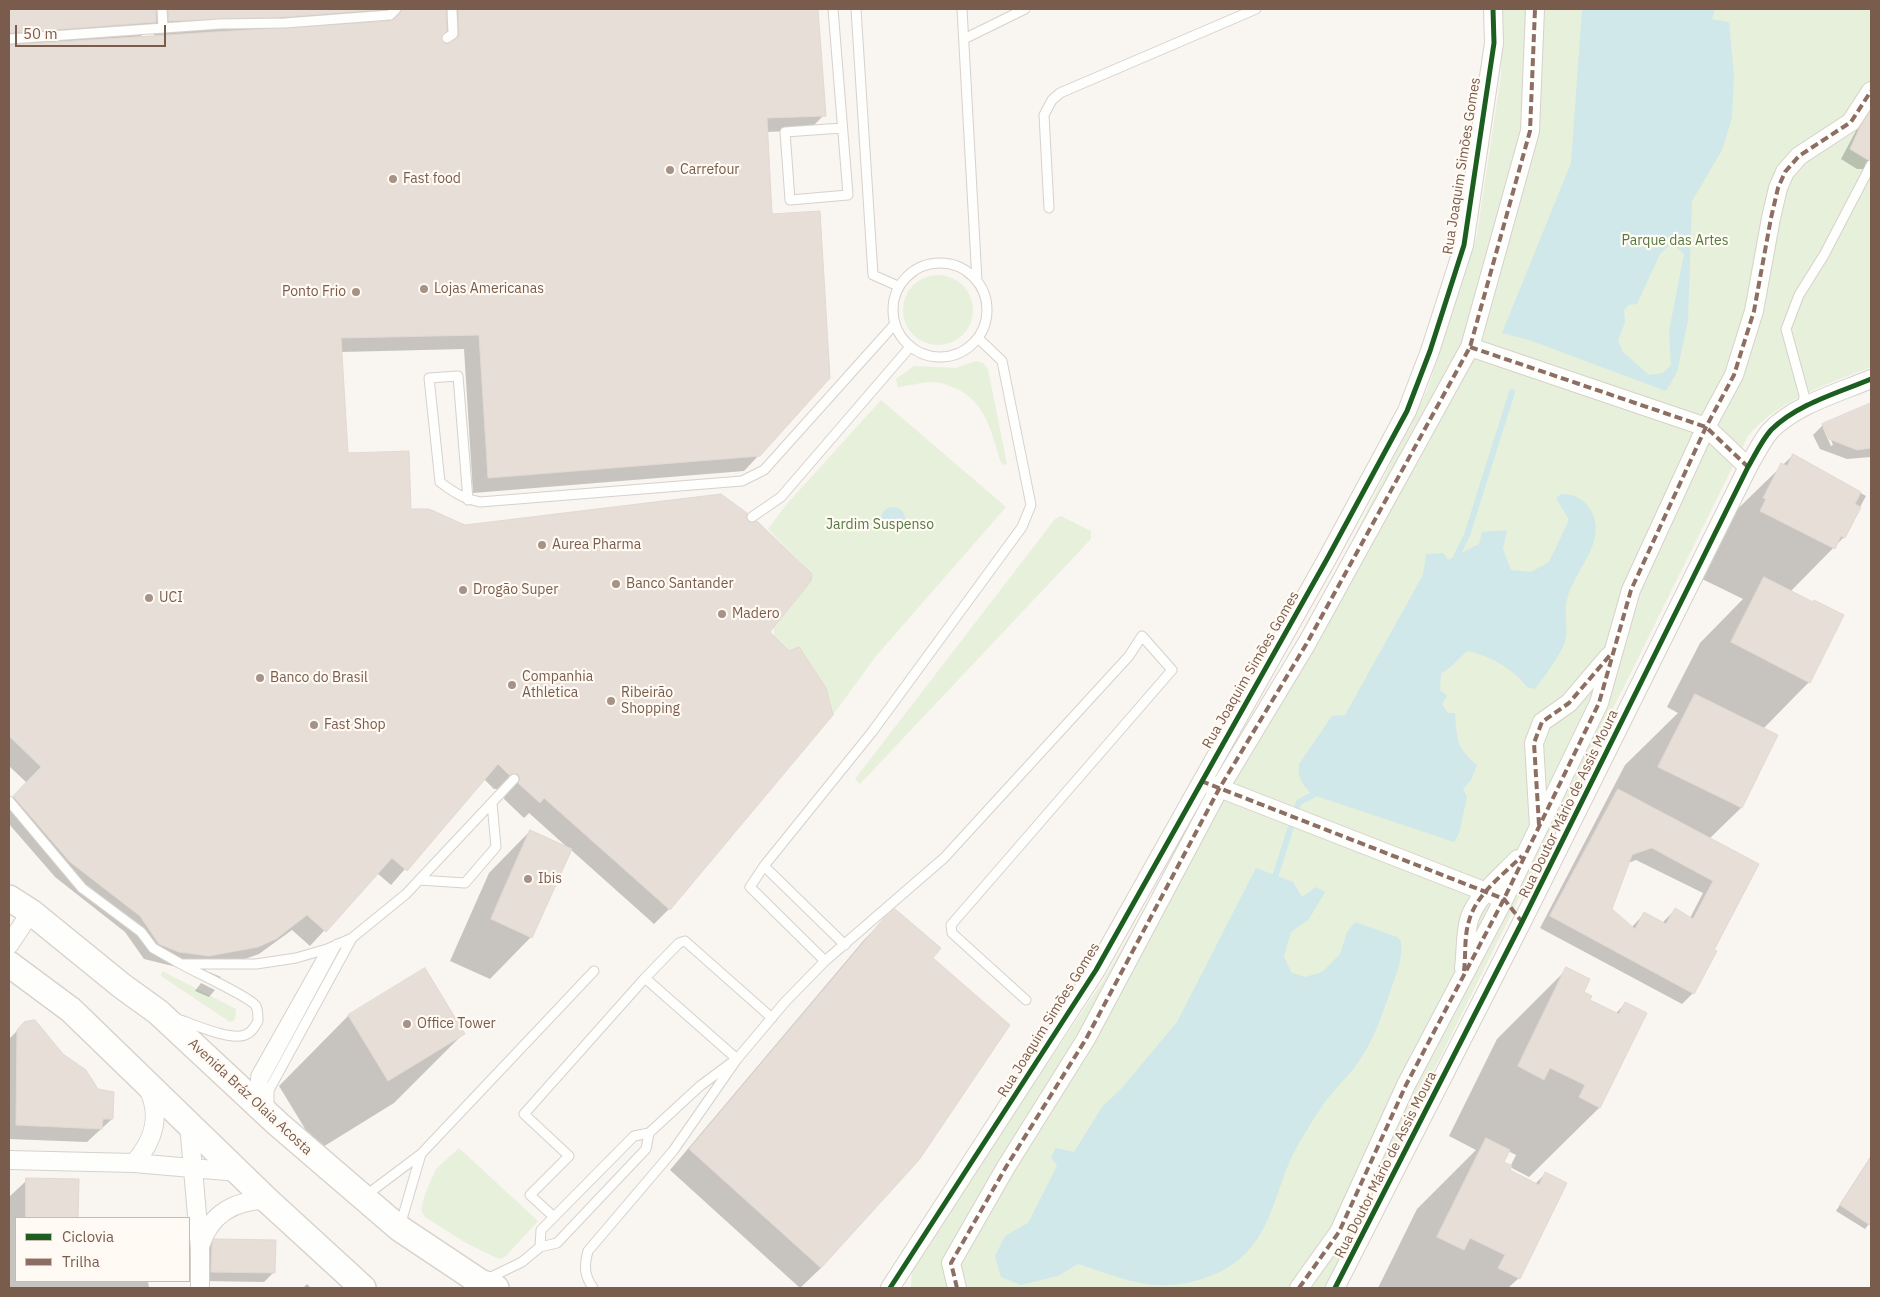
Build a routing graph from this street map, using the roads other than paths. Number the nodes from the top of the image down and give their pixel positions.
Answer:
1 (162, 9) edge
2 (396, 9) edge
3 (452, 9) edge
4 (833, 9) edge
5 (856, 9) edge
6 (962, 9) edge
7 (1026, 9) edge
8 (1256, 9) edge
9 (1493, 9) edge
10 (1536, 9) edge
11 (163, 28) junction
12 (447, 38) dead end
13 (964, 38) junction
14 (9, 39) edge
15 (1871, 91) edge
16 (842, 128) junction
17 (1871, 165) edge
18 (1049, 208) dead end
19 (977, 281) junction
20 (898, 286) junction
21 (894, 325) junction
22 (978, 338) junction
23 (1470, 347) junction
24 (910, 348) junction
25 (1871, 379) edge
26 (1803, 407) junction
27 (1706, 428) junction
28 (1748, 467) junction
29 (468, 500) junction
30 (752, 517) dead end
31 (1614, 650) junction
32 (514, 779) dead end
33 (1201, 781) junction
34 (1219, 789) junction
35 (9, 801) edge
36 (492, 803) junction
37 (1539, 827) junction
38 (1528, 850) junction
39 (764, 866) junction
40 (419, 880) junction
41 (1486, 892) junction
42 (9, 898) edge
43 (1504, 899) junction
44 (31, 912) junction
45 (352, 938) junction
46 (338, 942) junction
47 (9, 944) edge
48 (845, 945) junction
49 (326, 949) junction
50 (825, 960) junction
51 (9, 964) edge
52 (181, 964) junction
53 (594, 971) dead end
54 (1464, 976) junction
55 (645, 978) junction
56 (1026, 1000) dead end
57 (158, 1012) junction
58 (772, 1018) junction
59 (737, 1059) junction
60 (141, 1078) junction
61 (268, 1114) junction
62 (188, 1124) junction
63 (649, 1133) junction
64 (421, 1154) junction
65 (9, 1160) edge
66 (134, 1163) junction
67 (192, 1168) junction
68 (238, 1172) junction
69 (362, 1198) junction
70 (267, 1200) junction
71 (554, 1217) junction
72 (399, 1228) junction
73 (540, 1247) junction
74 (200, 1249) junction
75 (488, 1285) edge
76 (200, 1288) edge
77 (363, 1288) edge
78 (593, 1288) edge
79 (890, 1288) edge
80 (957, 1288) edge
81 (1299, 1288) edge
82 (1336, 1288) edge

1 - 11 lane
2 - 11 lane
3 - 12 lane
4 - 16 lane
5 - 20 lane
6 - 13 lane
7 - 13 lane
8 - 18 lane
9 - 33 street, Rua Joaquim Simões Gomes
10 - 23 street
11 - 14 lane
13 - 19 lane
15 - 27 street
16 - 16 lane
17 - 26 lane
19 - 20 lane
19 - 22 lane
20 - 21 lane
21 - 24 lane
21 - 29 lane
22 - 24 lane
22 - 39 lane
23 - 27 street
23 - 34 street
24 - 30 lane
25 - 26 street, Rua Doutor Mário de Assis Moura
26 - 28 street, Rua Doutor Mário de Assis Moura
27 - 28 street
27 - 31 street
28 - 82 street, Rua Doutor Mário de Assis Moura
29 - 29 lane
31 - 37 street
31 - 37 street
32 - 36 lane
33 - 34 street
33 - 79 street, Rua Joaquim Simões Gomes
34 - 41 street
34 - 80 street
35 - 52 lane
36 - 40 lane
36 - 40 lane
37 - 38 street
38 - 41 street
38 - 43 street
39 - 48 lane
39 - 50 lane
40 - 45 lane
41 - 43 street
41 - 54 street
42 - 44 street, Avenida Bráz Olaia Acosta
43 - 54 street
44 - 47 street
44 - 57 street, Avenida Bráz Olaia Acosta
45 - 46 lane
45 - 61 lane
46 - 49 lane
46 - 61 lane
48 - 50 lane
48 - 56 lane
49 - 52 lane
49 - 61 lane
50 - 58 lane
51 - 60 street
52 - 57 lane
53 - 64 lane
54 - 81 street
55 - 58 lane
55 - 59 lane
55 - 71 lane
57 - 61 street, Avenida Bráz Olaia Acosta
58 - 59 lane
59 - 63 lane
59 - 78 lane
60 - 62 street
60 - 66 street
61 - 69 street, Avenida Bráz Olaia Acosta
62 - 67 street
62 - 68 street
63 - 71 lane
63 - 73 lane
64 - 69 lane
64 - 72 lane
65 - 66 street
66 - 67 street
67 - 68 street
67 - 74 street
68 - 70 street
69 - 72 street, Avenida Bráz Olaia Acosta
70 - 74 street
70 - 77 street
71 - 73 lane
72 - 75 street, Avenida Bráz Olaia Acosta
73 - 75 lane
74 - 76 street

